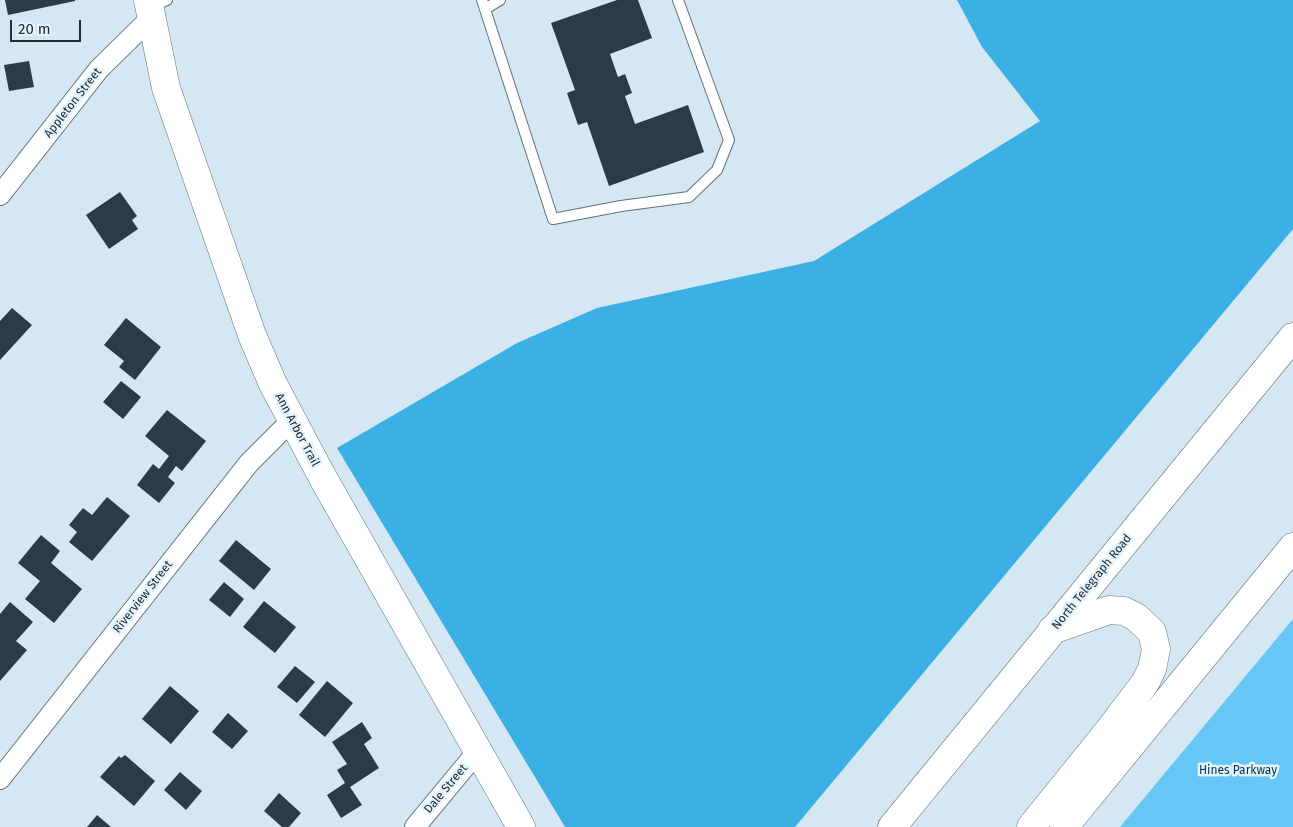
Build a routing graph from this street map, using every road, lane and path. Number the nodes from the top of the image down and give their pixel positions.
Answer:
1 (500, 0) edge
2 (678, 0) edge
3 (484, 4) edge
4 (154, 6) edge
5 (0, 195) edge
6 (1293, 337) edge
7 (292, 420) junction
8 (1293, 546) edge
9 (1052, 630) junction
10 (478, 752) junction
11 (0, 779) edge
12 (414, 827) edge
13 (521, 827) edge
14 (892, 827) edge
15 (1031, 827) edge
16 (1064, 827) edge

1 - 3 lane
2 - 3 lane
4 - 5 street, Appleton Street
4 - 7 main road, Ann Arbor Trail
6 - 9 main road, North Telegraph Road
7 - 10 main road, Ann Arbor Trail
7 - 11 street, Riverview Street
8 - 16 main road
9 - 14 main road, North Telegraph Road
9 - 15 main road
10 - 12 street, Dale Street
10 - 13 main road, Ann Arbor Trail

